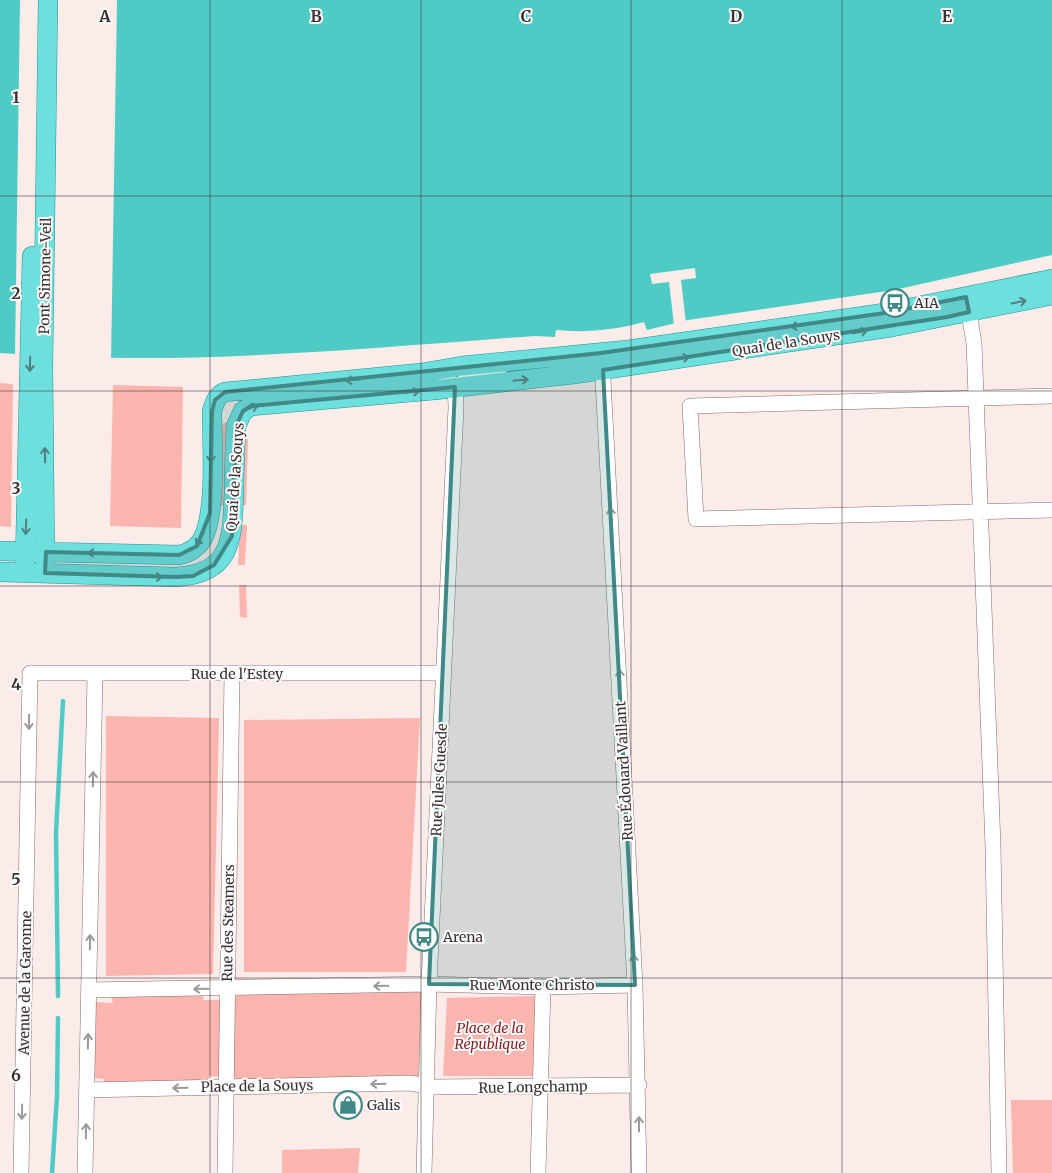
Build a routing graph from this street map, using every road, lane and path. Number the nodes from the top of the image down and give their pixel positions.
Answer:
1 (36, 0) edge
2 (48, 0) edge
3 (1052, 278) edge
4 (1052, 295) edge
5 (967, 305) junction
6 (549, 358) junction
7 (602, 362) junction
8 (437, 372) junction
9 (455, 387) junction
10 (1052, 396) edge
11 (976, 397) junction
12 (1052, 510) edge
13 (980, 512) junction
14 (0, 551) edge
15 (25, 552) junction
16 (46, 552) junction
17 (0, 572) edge
18 (25, 572) junction
19 (45, 573) junction
20 (30, 673) joint
21 (444, 673) junction
22 (232, 674) junction
23 (95, 675) junction
24 (429, 984) junction
25 (635, 985) junction
26 (543, 987) junction
27 (227, 988) junction
28 (89, 990) junction
29 (426, 1085) junction
30 (639, 1085) junction
31 (226, 1087) junction
32 (541, 1087) junction
33 (87, 1090) junction
34 (21, 1173) edge
35 (85, 1173) edge
36 (225, 1173) edge
37 (424, 1173) edge
38 (538, 1173) edge
39 (639, 1173) edge
40 (1000, 1173) edge

1 -> 15 main road, Pont Simone-Veil
16 -> 2 main road, Pont Simone-Veil
3 - 5 main road, Quai de la Souys
5 -> 4 main road, Quai de la Souys
5 - 7 main road, Quai de la Souys
5 - 11 street
6 - 7 main road, Quai de la Souys
6 - 8 main road, Quai de la Souys
6 - 9 street
9 -> 7 main road, Quai de la Souys
25 -> 7 street, Rue Édouard Vaillant
8 - 9 street
8 -> 16 main road, Quai de la Souys
19 -> 9 main road, Quai de la Souys
9 - 21 street, Rue Jules Guesde
10 - 11 street
11 - 13 street
11 - 13 street
12 - 13 street
13 - 40 street
14 - 15 main road, Quai de la Souys
15 - 16 main road, Quai de la Souys
15 - 18 main road, Pont Simone-Veil
16 - 19 main road, Pont Simone-Veil
17 - 18 main road, Quai de la Souys
18 - 19 main road, Quai de la Souys
20 - 23 street, Rue de l'Estey
20 -> 34 street, Avenue de la Garonne
21 - 22 street, Rue de l'Estey
21 - 24 street, Rue Jules Guesde
22 - 23 street, Rue de l'Estey
22 - 27 street, Rue des Steamers
28 -> 23 street
24 - 26 street, Rue Monte Christo
24 -> 27 street, Rue Monte Christo
24 - 29 street, Rue Jules Guesde
25 - 26 street, Rue Monte Christo
25 - 30 street, Rue Édouard Vaillant
26 - 32 street
27 -> 28 street, Rue Monte Christo
27 - 31 street, Rue des Steamers
33 -> 28 street
29 -> 31 street, Place de la Souys
29 - 32 street, Rue Longchamp
29 - 37 street, Rue Jules Guesde
30 - 32 street, Rue Longchamp
39 -> 30 street, Rue Édouard Vaillant
31 -> 33 street, Place de la Souys
31 - 36 street, Rue des Steamers
32 - 38 street
35 -> 33 street

